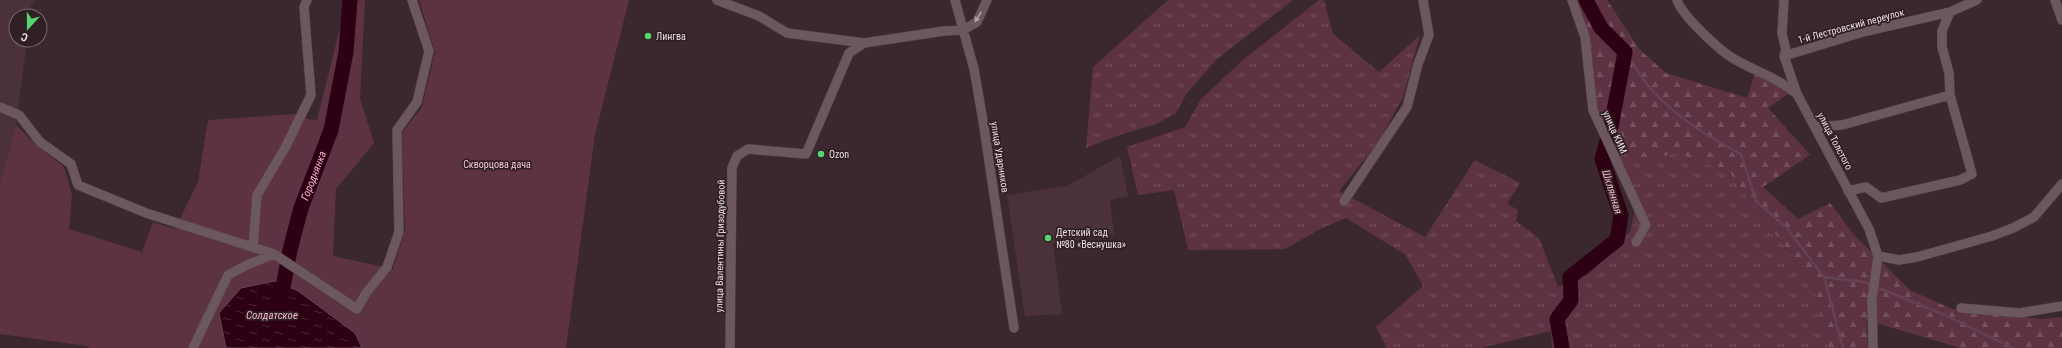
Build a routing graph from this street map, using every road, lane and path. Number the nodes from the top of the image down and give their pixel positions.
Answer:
1 (307, 0) edge
2 (412, 0) edge
3 (717, 0) edge
4 (955, 0) edge
5 (987, 0) edge
6 (1424, 0) edge
7 (1572, 0) edge
8 (1677, 0) edge
9 (1784, 0) edge
10 (1977, 0) edge
11 (2055, 0) edge
12 (1950, 12) junction
13 (2062, 20) edge
14 (963, 30) junction
15 (864, 43) junction
16 (1784, 56) junction
17 (1797, 94) junction
18 (1950, 95) junction
19 (0, 107) edge
20 (1815, 127) junction
21 (2062, 184) edge
22 (1848, 191) junction
23 (1344, 201) dead end
24 (1636, 242) dead end
25 (253, 247) junction
26 (274, 254) junction
27 (1878, 256) junction
28 (2062, 306) edge
29 (1961, 308) dead end
30 (1014, 328) dead end
31 (193, 348) edge
32 (730, 348) edge
33 (1873, 348) edge

1 - 25 street
2 - 26 street
3 - 15 street
4 - 14 street, улица Ударников
5 -> 14 street
6 - 23 street
7 - 24 street, улица КИМ
8 - 17 street, улица Толстого
9 - 16 street, 1-й Лестровский переулок
10 - 12 street, 1-й Лестровский переулок
11 - 13 street
12 - 16 street, 1-й Лестровский переулок
12 - 18 street
14 - 15 street, улица Валентины Гризодубовой
14 - 30 street, улица Ударников
15 - 32 street, улица Валентины Гризодубовой
16 - 17 street
17 - 20 street, улица Толстого
18 - 20 street
18 - 22 street
19 - 25 street
20 - 22 street, улица Толстого
21 - 27 street
22 - 27 street, улица Толстого
25 - 26 street
26 - 31 street
27 - 33 street, улица Толстого
28 - 29 street

